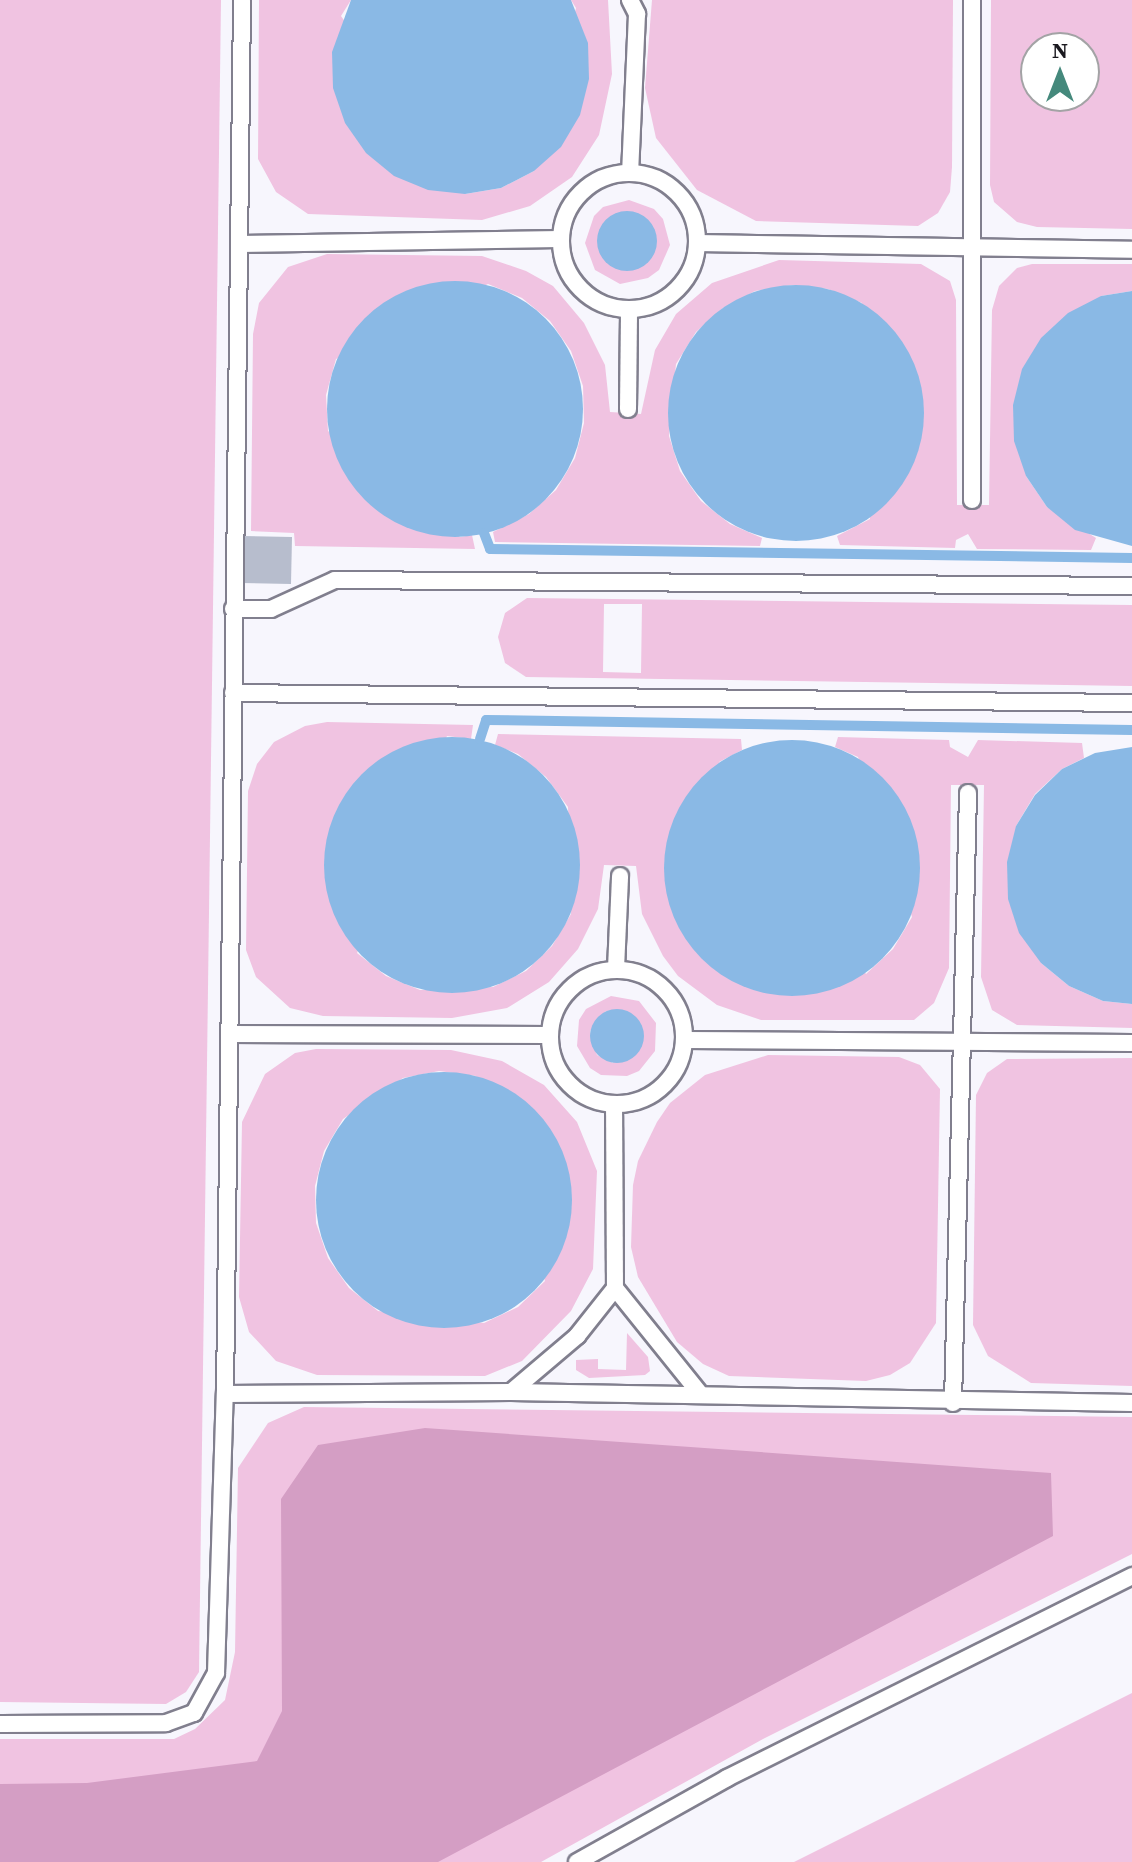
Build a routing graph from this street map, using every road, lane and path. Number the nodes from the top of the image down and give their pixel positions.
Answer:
1 (242, 0) edge
2 (972, 0) edge
3 (636, 5) edge
4 (630, 172) junction
5 (560, 239) junction
6 (697, 243) junction
7 (240, 244) junction
8 (973, 249) junction
9 (1132, 250) edge
10 (629, 310) junction
11 (628, 409) dead end
12 (972, 500) dead end
13 (1132, 586) edge
14 (233, 609) junction
15 (233, 693) junction
16 (1132, 703) edge
17 (968, 793) dead end
18 (620, 876) dead end
19 (616, 969) junction
20 (230, 1034) junction
21 (549, 1035) junction
22 (685, 1040) junction
23 (960, 1040) junction
24 (1132, 1043) edge
25 (614, 1105) junction
26 (615, 1288) junction
27 (511, 1392) junction
28 (225, 1394) junction
29 (701, 1395) junction
30 (953, 1403) junction
31 (1132, 1403) edge
32 (1132, 1576) edge
33 (0, 1724) edge
34 (577, 1862) edge

1 - 7 lane
2 - 8 lane
3 - 4 lane
4 - 5 lane
4 - 6 lane
5 - 7 lane
5 - 10 lane
6 - 8 lane
6 - 10 lane
7 - 14 lane
8 - 9 lane
8 - 12 lane
10 - 11 lane
13 - 14 lane
14 - 15 lane
15 - 16 lane
15 - 20 lane
17 - 23 lane
18 - 19 lane
19 - 21 lane
19 - 22 lane
20 - 21 lane
20 - 28 lane
21 - 25 lane
22 - 23 lane
22 - 25 lane
23 - 24 lane
23 - 30 lane
25 - 26 lane
26 - 27 lane
26 - 29 lane
27 - 28 lane
27 - 29 lane
28 - 33 lane
29 - 30 lane
30 - 31 lane
32 - 34 lane

